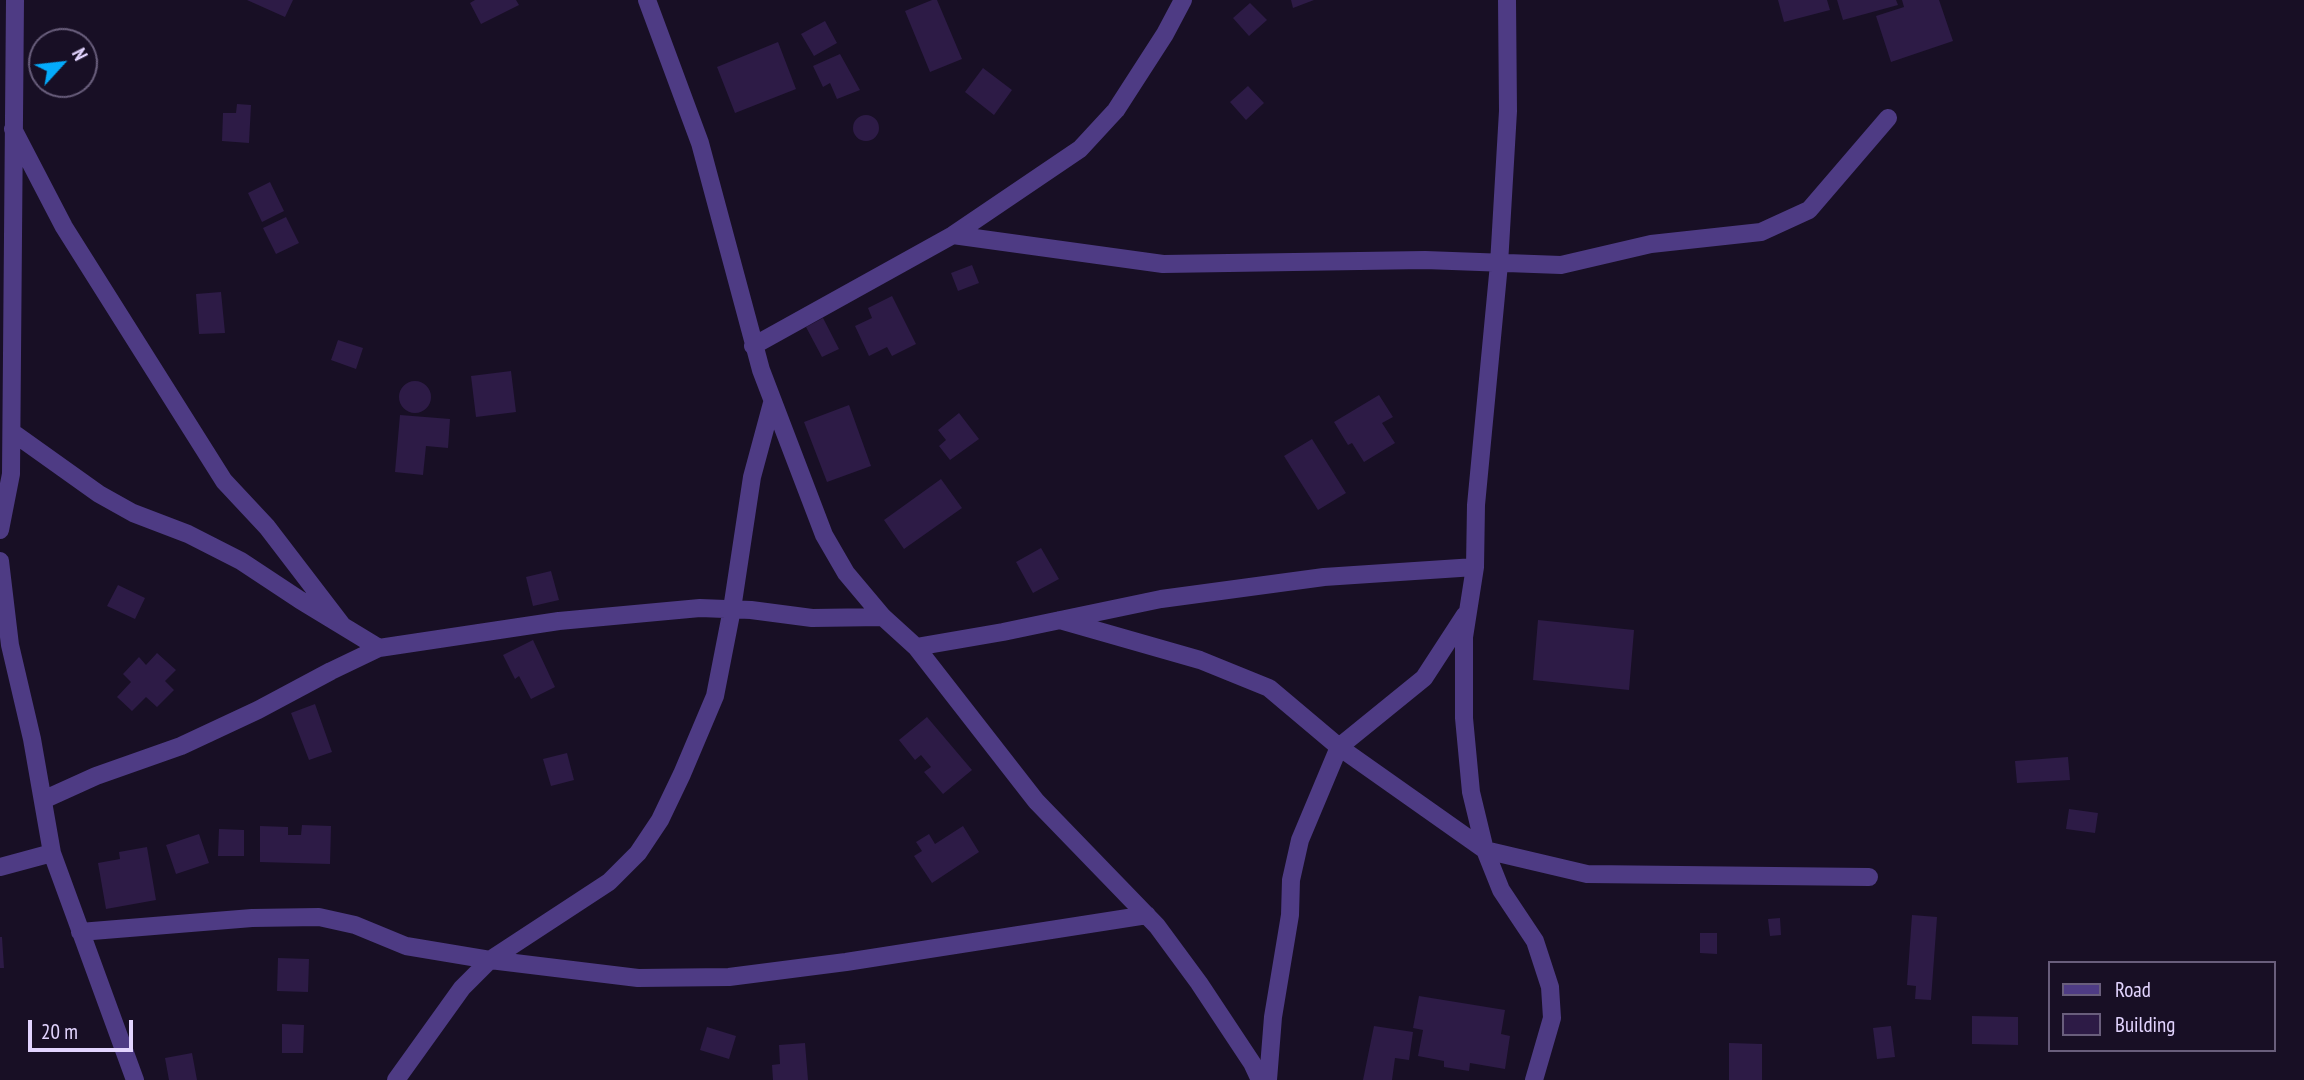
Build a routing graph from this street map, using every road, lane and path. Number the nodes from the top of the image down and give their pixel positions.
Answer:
1 (15, 0) edge
2 (647, 0) edge
3 (1183, 0) edge
4 (1507, 0) edge
5 (1888, 118) dead end
6 (13, 129) junction
7 (953, 235) junction
8 (1499, 264) junction
9 (753, 346) junction
10 (772, 403) junction
11 (12, 432) junction
12 (0, 530) edge
13 (0, 561) edge
14 (1475, 567) junction
15 (732, 609) junction
16 (1469, 610) junction
17 (883, 617) junction
18 (1060, 620) junction
19 (342, 625) junction
20 (916, 647) junction
21 (379, 648) junction
22 (1339, 747) junction
23 (43, 800) junction
24 (1485, 850) junction
25 (52, 853) junction
26 (0, 867) edge
27 (1870, 877) dead end
28 (1147, 915) junction
29 (80, 932) junction
30 (490, 960) junction
31 (135, 1080) edge
32 (396, 1080) edge
33 (1260, 1080) edge
34 (1268, 1080) edge
35 (1534, 1080) edge

1 - 6 street
2 - 9 street
3 - 7 street
4 - 8 street
5 - 8 street
6 - 11 street
6 - 19 street
7 - 8 street
7 - 9 street
8 - 14 street
9 - 10 street
10 - 15 street
10 - 17 street
11 - 12 street
11 - 19 street
13 - 23 street
14 - 16 street
14 - 18 street
15 - 17 street
15 - 21 street
15 - 30 street
16 - 22 street
16 - 24 street
17 - 20 street
18 - 20 street
18 - 22 street
19 - 21 street
20 - 28 street
21 - 23 street
22 - 24 street
22 - 34 street
23 - 25 street
24 - 27 street
24 - 35 street
25 - 26 street
25 - 29 street
28 - 30 street
28 - 33 street
29 - 30 street
29 - 31 street
30 - 32 street

